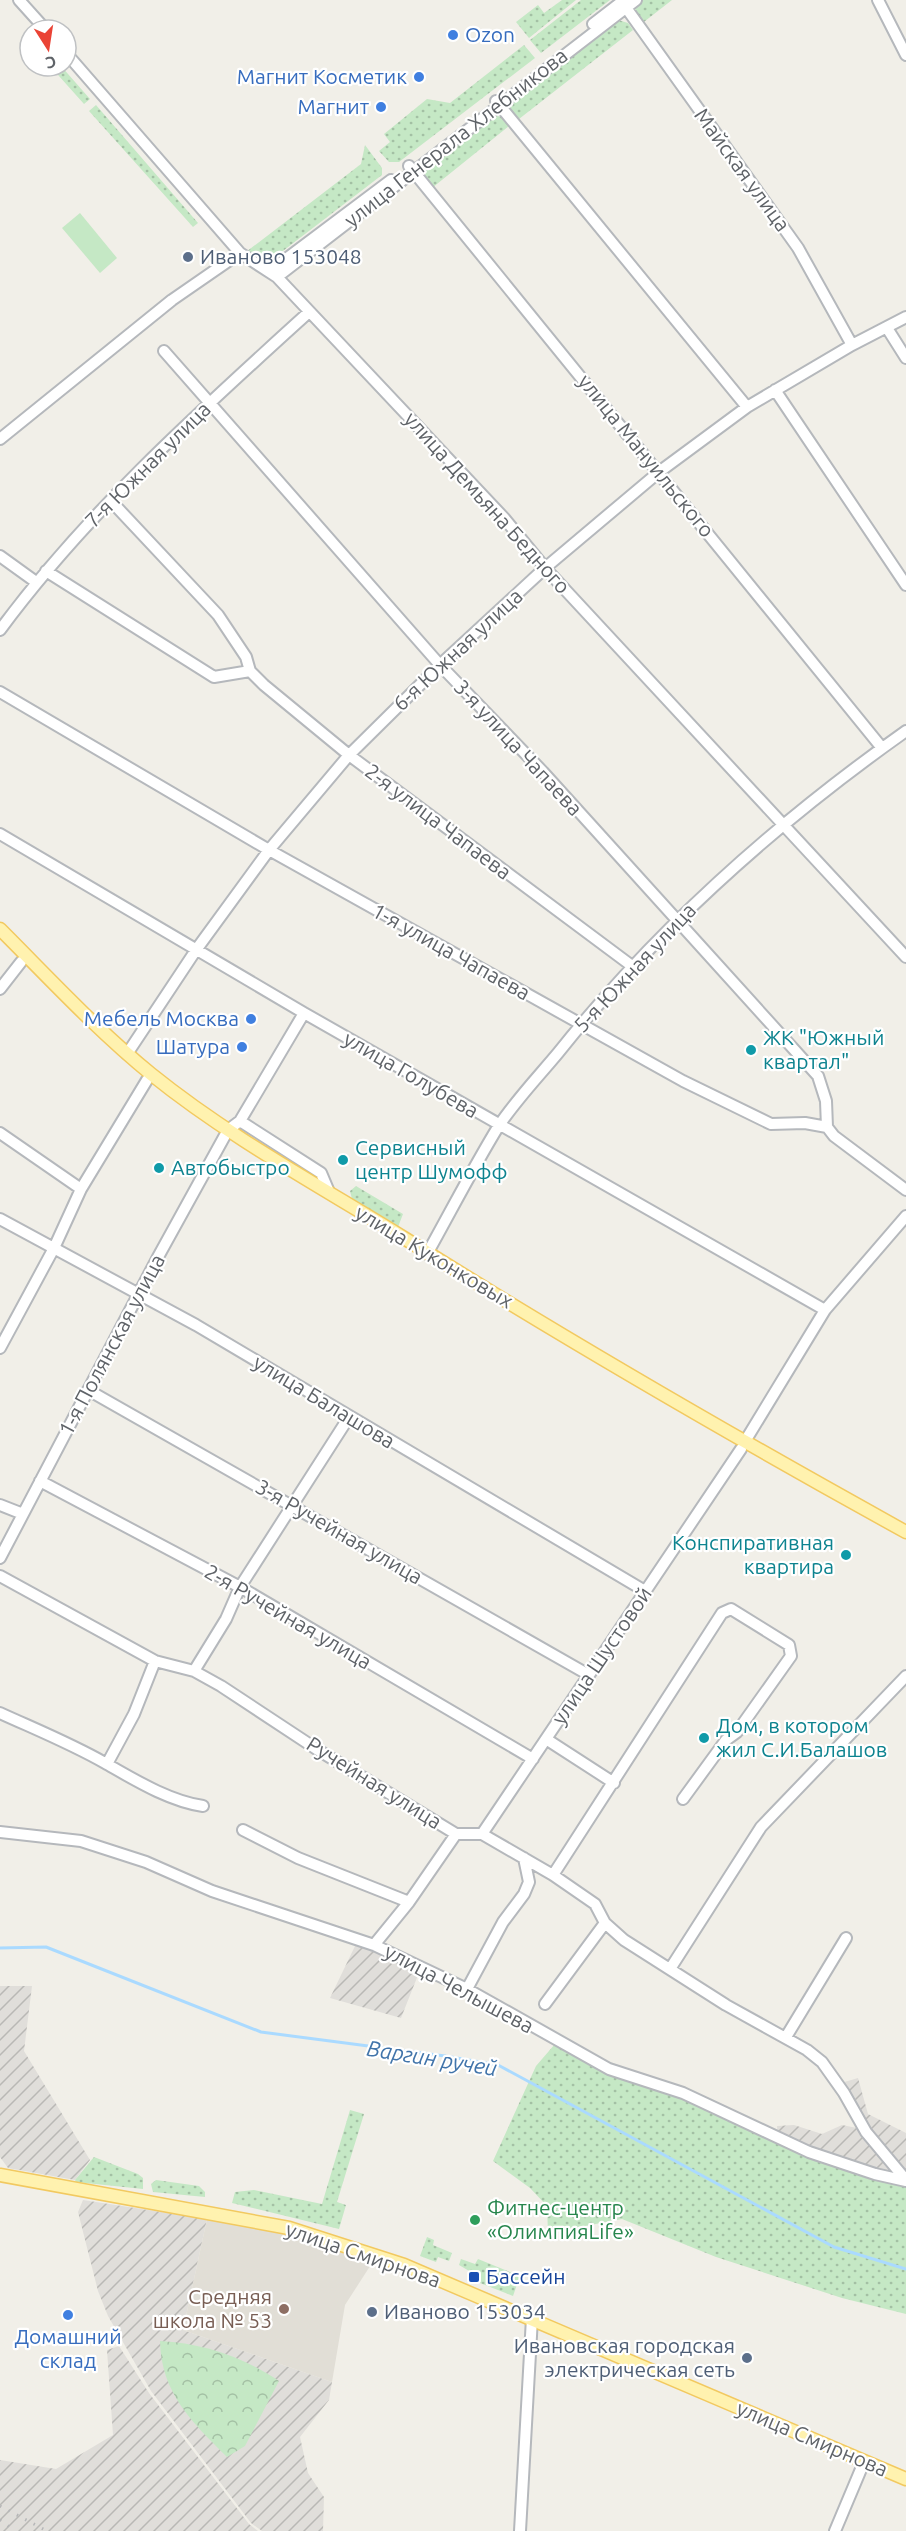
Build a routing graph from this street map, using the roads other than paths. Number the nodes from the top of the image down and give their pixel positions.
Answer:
1 (19, 0) edge
2 (636, 0) edge
3 (878, 0) edge
4 (624, 3) edge
5 (35, 18) edge
6 (906, 55) edge
7 (78, 67) edge
8 (497, 102) junction
9 (411, 169) junction
10 (240, 253) junction
11 (273, 274) junction
12 (309, 312) junction
13 (906, 318) edge
14 (887, 328) junction
15 (852, 345) junction
16 (164, 351) dead end
17 (906, 358) edge
18 (775, 390) junction
19 (209, 403) junction
20 (747, 407) junction
21 (0, 439) edge
22 (659, 472) junction
23 (111, 501) junction
24 (0, 556) edge
25 (545, 568) junction
26 (46, 571) junction
27 (36, 582) junction
28 (906, 585) edge
29 (0, 630) edge
30 (440, 665) junction
31 (250, 671) junction
32 (0, 692) edge
33 (906, 731) edge
34 (882, 748) junction
35 (349, 755) junction
36 (783, 824) junction
37 (0, 834) edge
38 (269, 850) junction
39 (676, 919) junction
40 (0, 929) edge
41 (0, 940) edge
42 (196, 950) junction
43 (906, 957) edge
44 (21, 962) junction
45 (632, 966) junction
46 (0, 989) edge
47 (304, 1013) junction
48 (580, 1025) junction
49 (128, 1054) junction
50 (147, 1080) junction
51 (240, 1121) junction
52 (500, 1125) junction
53 (827, 1127) junction
54 (227, 1132) junction
55 (0, 1133) edge
56 (81, 1189) junction
57 (906, 1190) edge
58 (329, 1192) junction
59 (906, 1216) edge
60 (0, 1219) edge
61 (54, 1248) junction
62 (426, 1256) junction
63 (139, 1293) junction
64 (825, 1310) junction
65 (0, 1348) edge
66 (88, 1390) junction
67 (349, 1417) junction
68 (742, 1446) junction
69 (40, 1481) junction
70 (291, 1504) junction
71 (0, 1505) edge
72 (23, 1514) junction
73 (906, 1532) edge
74 (906, 1538) edge
75 (0, 1558) edge
76 (0, 1576) edge
77 (240, 1587) junction
78 (645, 1591) junction
79 (155, 1661) junction
80 (194, 1671) junction
81 (589, 1675) junction
82 (906, 1676) edge
83 (0, 1713) edge
84 (546, 1738) junction
85 (533, 1759) junction
86 (107, 1764) junction
87 (614, 1783) junction
88 (683, 1799) dead end
89 (203, 1806) dead end
90 (243, 1830) dead end
91 (0, 1832) edge
92 (456, 1834) junction
93 (482, 1834) junction
94 (524, 1858) junction
95 (553, 1875) junction
96 (409, 1902) junction
97 (605, 1923) junction
98 (846, 1938) dead end
99 (374, 1945) junction
100 (670, 1969) junction
101 (467, 1989) junction
102 (545, 2004) dead end
103 (786, 2037) junction
104 (0, 2175) edge
105 (906, 2181) edge
106 (532, 2318) junction
107 (864, 2462) junction
108 (906, 2480) edge
109 (520, 2531) edge
110 (835, 2531) edge

1 - 5 street
2 - 4 street, улица Генерала Хлебникова
3 - 6 street
4 - 8 street, улица Генерала Хлебникова
4 - 15 street, Майская улица
7 - 10 street, улица Демьяна Бедного
8 - 9 street, улица Генерала Хлебникова
8 - 20 street
9 - 11 street, улица Генерала Хлебникова
9 - 22 street, улица Мануильского
10 - 11 street, улица Демьяна Бедного
10 - 21 street
11 - 12 street, улица Демьяна Бедного
12 - 19 street, 7-я Южная улица
12 - 25 street, улица Демьяна Бедного
13 - 14 street, 6-я Южная улица
14 - 15 street, 6-я Южная улица
14 - 17 street
15 - 18 street, 6-я Южная улица
16 - 19 street, 3-я улица Чапаева
18 - 20 street, 6-я Южная улица
18 - 28 street
19 - 23 street, 7-я Южная улица
19 - 30 street, 3-я улица Чапаева
20 - 22 street, 6-я Южная улица
22 - 25 street, 6-я Южная улица
22 - 34 street, улица Мануильского
23 - 26 street, 7-я Южная улица
23 - 31 street, 2-я улица Чапаева
24 - 27 street
25 - 30 street, 6-я Южная улица
25 - 36 street, улица Демьяна Бедного
26 - 27 street, 7-я Южная улица
26 - 31 street
27 - 29 street, 7-я Южная улица
30 - 35 street, 6-я Южная улица
30 - 39 street, 3-я улица Чапаева
31 - 35 street, 2-я улица Чапаева
32 - 38 street, 1-я улица Чапаева
33 - 34 street, 5-я Южная улица
34 - 36 street, 5-я Южная улица
35 - 38 street, 6-я Южная улица
35 - 45 street, 2-я улица Чапаева
36 - 39 street, 5-я Южная улица
36 - 43 street, улица Демьяна Бедного
37 - 42 street, улица Голубева
38 - 42 street, 6-я Южная улица
38 - 48 street, 1-я улица Чапаева
39 - 45 street, 5-я Южная улица
39 - 53 street, 3-я улица Чапаева
40 - 49 main road, улица Куконковых
41 - 44 main road, улица Куконковых
42 - 47 street, улица Голубева
42 - 49 street, 6-я Южная улица
44 - 46 street
44 - 50 main road, улица Куконковых
45 - 48 street, 5-я Южная улица
47 - 51 street
47 - 52 street, улица Голубева
48 - 52 street, 5-я Южная улица
48 - 53 street, 1-я улица Чапаева
49 - 54 main road, улица Куконковых
50 - 54 main road, улица Куконковых
50 - 56 street
51 - 54 street
51 - 58 street
52 - 62 street, 5-я Южная улица
52 - 64 street, улица Голубева
53 - 57 street
54 - 58 main road, улица Куконковых
54 - 62 main road, улица Куконковых
54 - 63 street, 1-я Полянская улица
55 - 56 street
56 - 61 street
58 - 62 main road, улица Куконковых
59 - 64 street, улица Шустовой
60 - 61 street, улица Балашова
61 - 63 street, улица Балашова
61 - 65 street
62 - 68 main road, улица Куконковых
63 - 66 street, 1-я Полянская улица
63 - 67 street, улица Балашова
64 - 68 street, улица Шустовой
66 - 69 street, 1-я Полянская улица
66 - 70 street, 3-я Ручейная улица
67 - 70 street
67 - 78 street, улица Балашова
68 - 73 main road, улица Куконковых
68 - 74 main road, улица Куконковых
68 - 78 street, улица Шустовой
69 - 72 street, 1-я Полянская улица
69 - 77 street, 2-я Ручейная улица
70 - 77 street
70 - 81 street, 3-я Ручейная улица
71 - 72 street
72 - 75 street, 1-я Полянская улица
76 - 79 street, Ручейная улица
77 - 80 street
77 - 85 street, 2-я Ручейная улица
78 - 81 street, улица Шустовой
79 - 80 street, Ручейная улица
79 - 86 street
80 - 92 street, Ручейная улица
81 - 84 street, улица Шустовой
82 - 100 street
83 - 86 street
84 - 85 street, улица Шустовой
84 - 87 street
85 - 93 street, улица Шустовой
86 - 89 street
87 - 88 street
87 - 95 street
90 - 96 street
91 - 99 street, улица Челышева
92 - 93 street, Ручейная улица
92 - 96 street
93 - 94 street, Ручейная улица
94 - 95 street, Ручейная улица
94 - 101 street
95 - 97 street, Ручейная улица
96 - 99 street
97 - 100 street, Ручейная улица
97 - 102 street
98 - 103 street
99 - 101 street, улица Челышева
100 - 103 street, Ручейная улица
101 - 105 street, улица Челышева
103 - 105 street, Ручейная улица
104 - 106 main road, улица Смирнова
106 - 107 main road, улица Смирнова
106 - 109 street
107 - 108 main road, улица Смирнова
107 - 110 street

